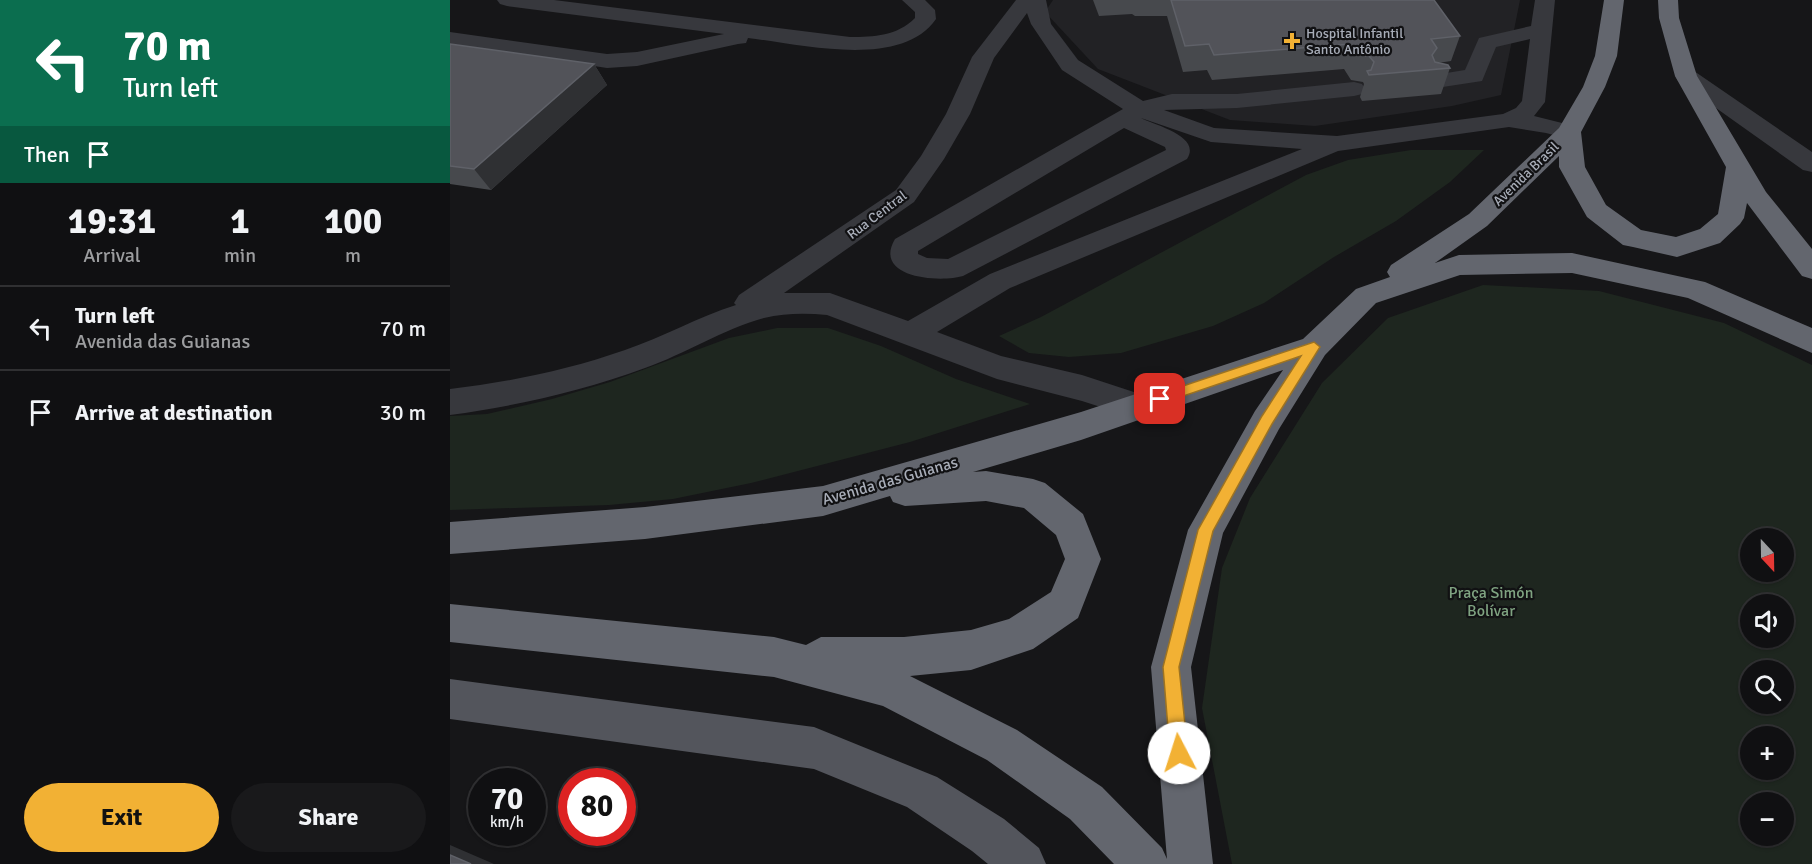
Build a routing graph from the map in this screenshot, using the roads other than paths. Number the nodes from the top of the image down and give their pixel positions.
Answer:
1 (507, 0) edge
2 (912, 0) edge
3 (1027, 0) edge
4 (1036, 0) edge
5 (1545, 0) edge
6 (1614, 0) edge
7 (1668, 0) edge
8 (1540, 30) junction
9 (765, 33) junction
10 (450, 38) edge
11 (1686, 76) junction
12 (1436, 81) edge
13 (1354, 89) edge
14 (1131, 114) junction
15 (1509, 120) junction
16 (1569, 132) junction
17 (1337, 144) junction
18 (1812, 164) edge
19 (1738, 167) junction
20 (1812, 269) edge
21 (1366, 296) junction
22 (717, 324) junction
23 (909, 335) junction
24 (1812, 341) edge
25 (1314, 347) junction
26 (450, 402) edge
27 (1138, 406) junction
28 (823, 501) junction
29 (450, 538) edge
30 (450, 623) edge
31 (774, 657) junction
32 (450, 699) edge
33 (1023, 864) edge
34 (1146, 864) edge
35 (1190, 864) edge

1 - 9 street
2 - 9 street
3 - 22 street, Rua Central
4 - 14 street
5 - 8 street
6 - 16 highway, Avenida Brasil
7 - 11 highway
8 - 12 street
8 - 15 street
9 - 10 street
11 - 18 street
11 - 19 highway
13 - 14 street
14 - 14 street
14 - 17 street
15 - 16 street
15 - 17 street
16 - 19 highway
16 - 21 highway, Avenida Brasil
17 - 23 street
19 - 20 highway
21 - 24 highway
21 - 25 highway, Avenida Brasil
22 - 23 street
22 - 26 street
23 - 27 street
25 - 27 highway, Avenida das Guianas
25 - 35 highway
27 - 28 highway, Avenida das Guianas
28 - 29 highway, Avenida das Guianas
28 - 31 highway
30 - 31 highway
31 - 34 highway
32 - 33 main road

